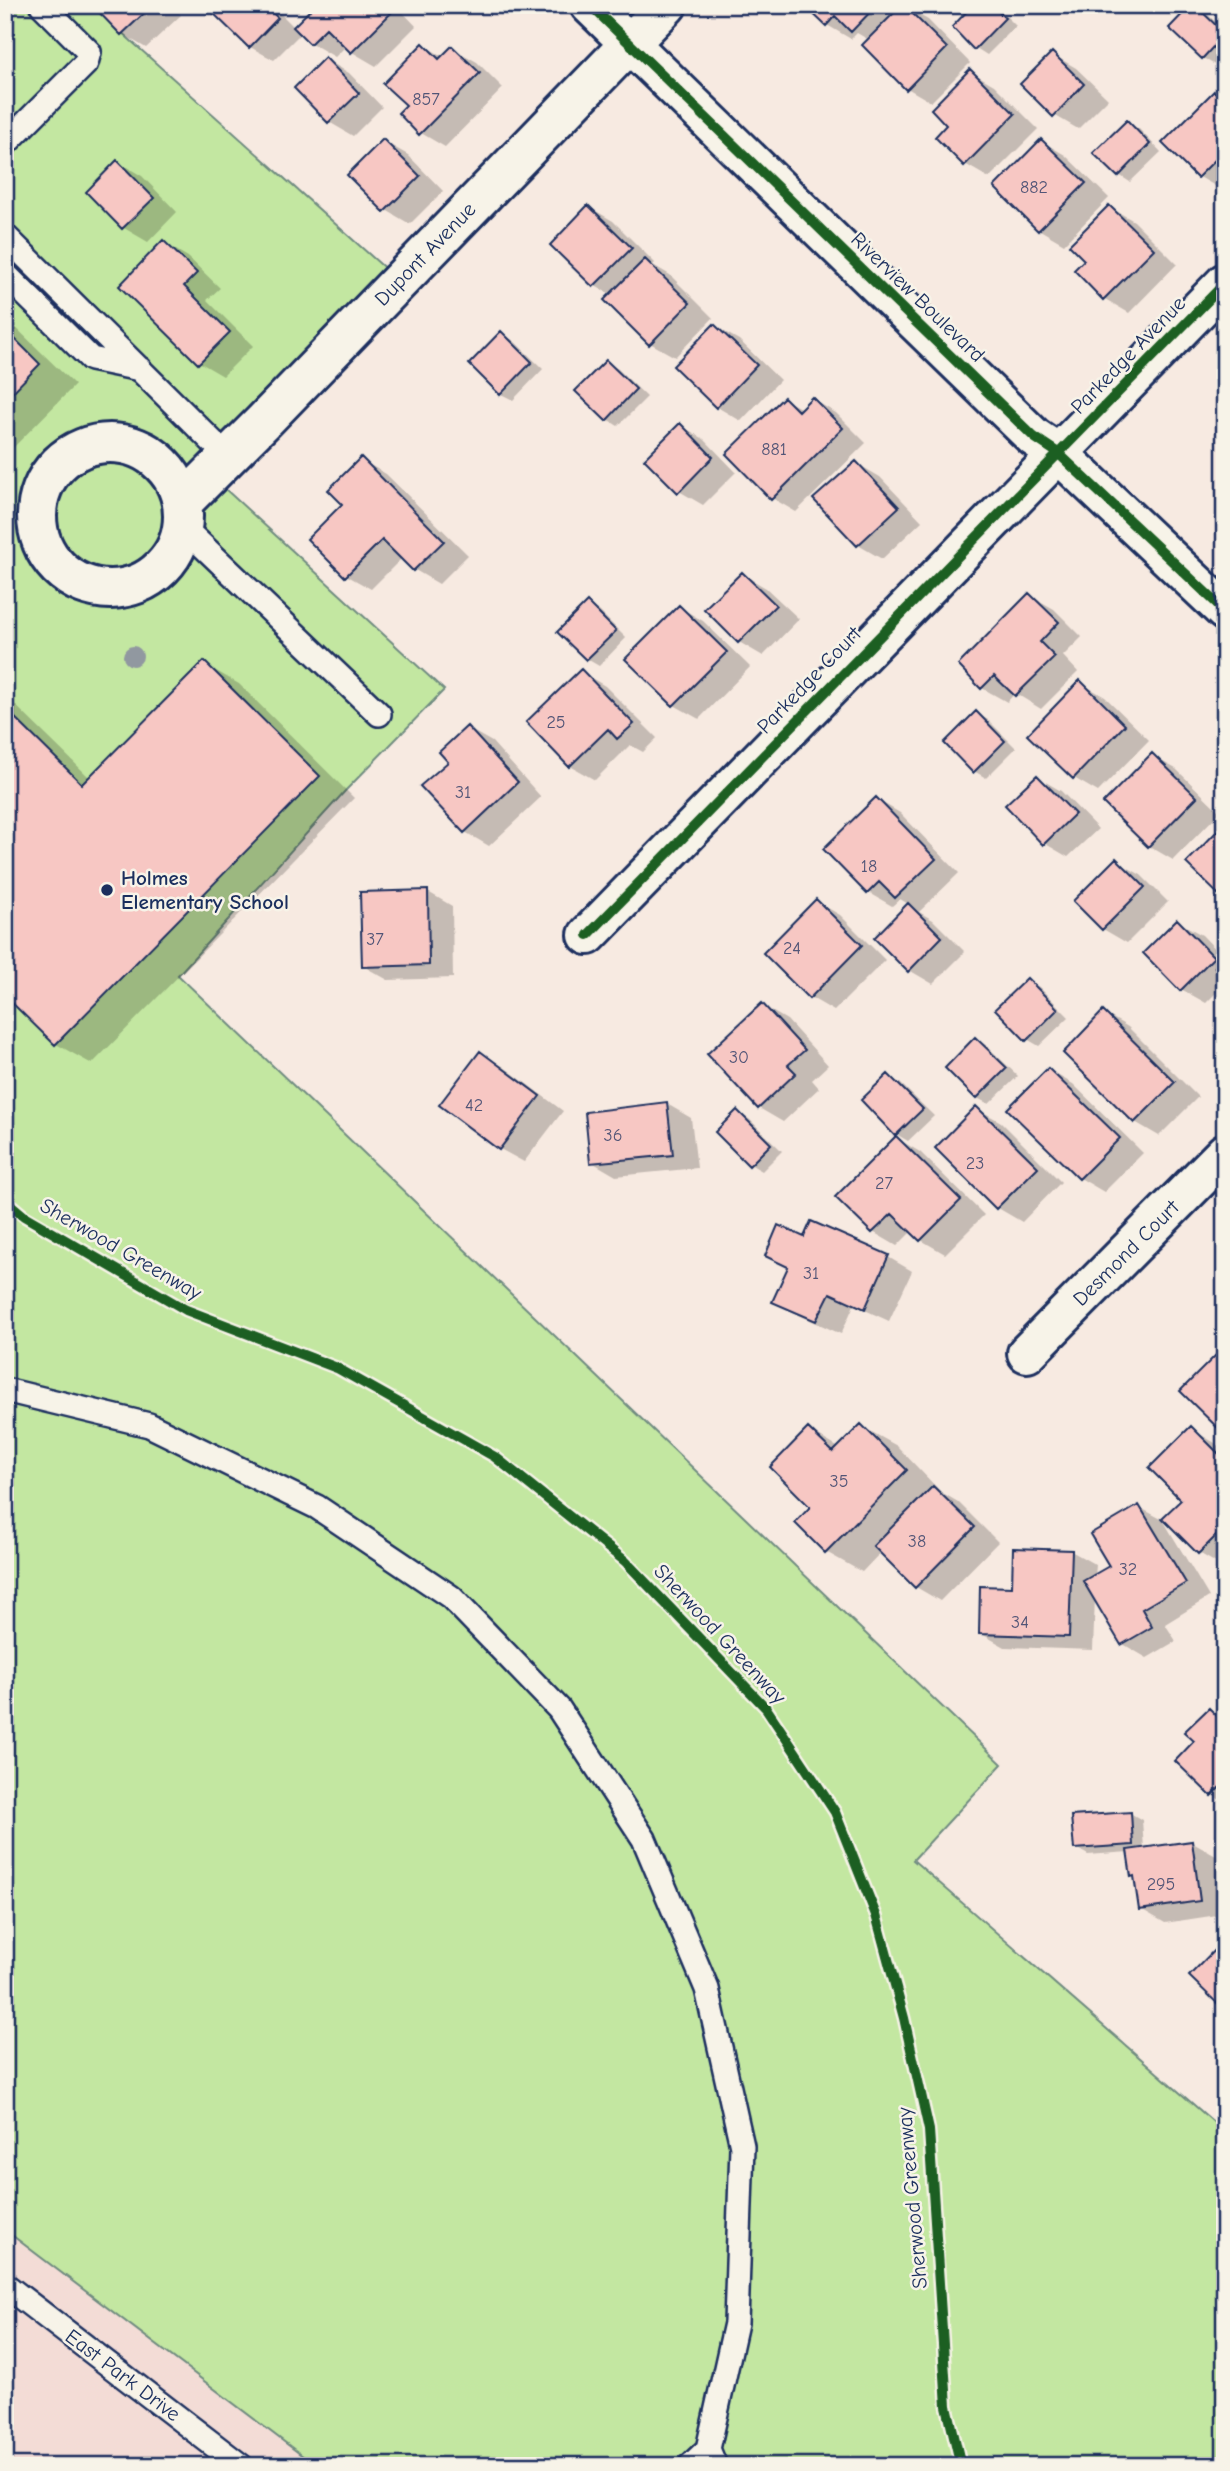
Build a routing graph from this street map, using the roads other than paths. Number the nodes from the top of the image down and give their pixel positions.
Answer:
1 (42, 5) edge
2 (590, 5) edge
3 (667, 5) edge
4 (629, 44) junction
5 (8, 137) edge
6 (5, 236) edge
7 (5, 274) edge
8 (1225, 283) edge
9 (140, 369) junction
10 (1058, 453) junction
11 (229, 458) junction
12 (182, 515) joint
13 (1225, 611) edge
14 (379, 714) dead end
15 (588, 935) dead end
16 (1225, 1153) edge
17 (1027, 1353) dead end
18 (5, 1390) edge
19 (5, 2285) edge
20 (712, 2457) edge
21 (241, 2466) edge
22 (690, 2466) edge

1 - 5 lane
2 - 4 street, Riverview Boulevard
3 - 4 street, Dupont Avenue
4 - 10 street, Riverview Boulevard
4 - 11 street, Dupont Avenue
6 - 9 lane
7 - 9 lane
8 - 10 street, Parkedge Avenue
9 - 11 lane
10 - 13 street, Riverview Boulevard
10 - 15 street, Parkedge Court
11 - 12 street, Dupont Avenue
12 - 14 lane
16 - 17 street, Desmond Court
18 - 20 lane
19 - 21 lane, East Park Drive
20 - 22 lane

